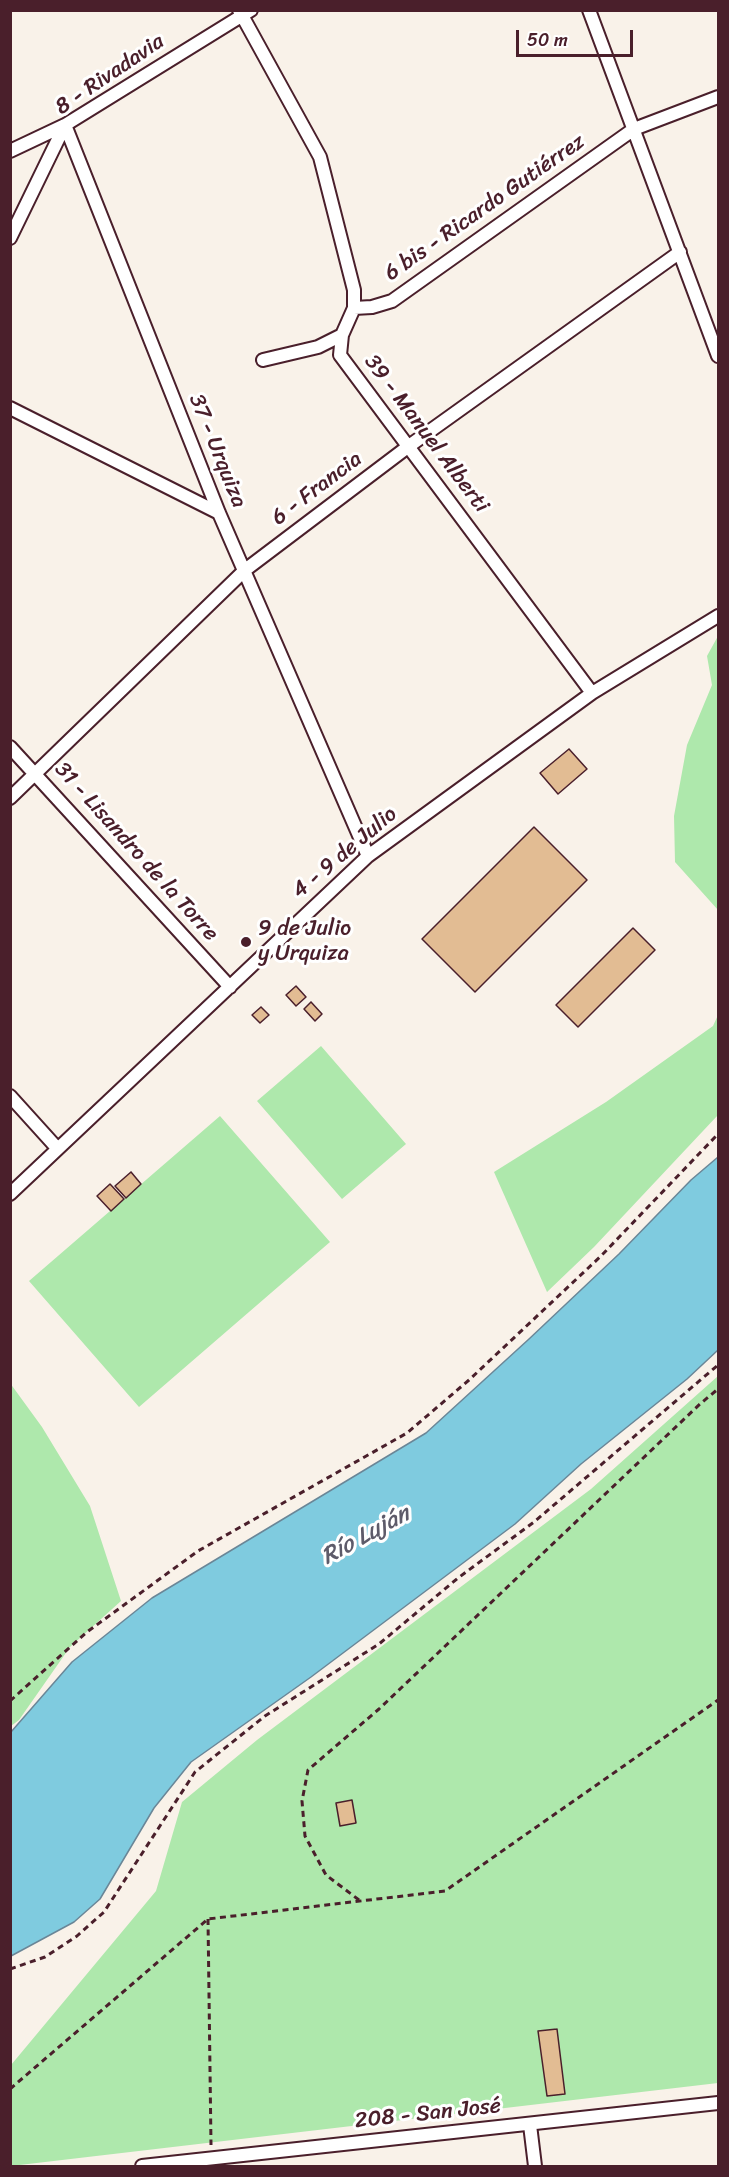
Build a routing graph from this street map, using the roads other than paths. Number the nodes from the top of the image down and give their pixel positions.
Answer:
1 (589, 10) edge
2 (243, 12) edge
3 (718, 97) edge
4 (65, 125) junction
5 (634, 129) junction
6 (10, 151) edge
7 (10, 237) edge
8 (680, 252) junction
9 (354, 308) junction
10 (342, 335) junction
11 (717, 349) edge
12 (263, 360) dead end
13 (10, 408) edge
14 (410, 446) junction
15 (219, 513) junction
16 (245, 570) junction
17 (718, 616) edge
18 (592, 693) junction
19 (10, 747) edge
20 (36, 773) junction
21 (10, 798) edge
22 (368, 856) junction
23 (230, 987) junction
24 (10, 1096) edge
25 (57, 1148) junction
26 (10, 1194) edge
27 (718, 2103) edge
28 (530, 2124) junction
29 (212, 2163) edge
30 (142, 2166) edge
31 (535, 2166) edge

1 - 5 street
2 - 4 street, 8 - Rivadavia
2 - 9 street
3 - 5 street
4 - 6 street
4 - 7 street, 8 - Rivadavia
4 - 15 street, 37 - Urquiza
5 - 8 street
5 - 9 street, 6 bis - Ricardo Gutiérrez
8 - 11 street
8 - 14 street, 6 - Francia
9 - 10 street
10 - 12 street
10 - 14 street, 39 - Manuel Alberti
13 - 15 street
14 - 16 street, 6 - Francia
14 - 18 street, 39 - Manuel Alberti
15 - 16 street, 37 - Urquiza
16 - 20 street, 6 - Francia
16 - 22 street, 37 - Urquiza
17 - 18 street, 4 - 9 de Julio
18 - 22 street, 4 - 9 de Julio
19 - 20 street, 31 - Lisandro de la Torre
20 - 21 street, 6 - Francia
20 - 23 street, 31 - Lisandro de la Torre
22 - 23 street, 4 - 9 de Julio
23 - 25 street, 4 - 9 de Julio
24 - 25 street
25 - 26 street, 4 - 9 de Julio
27 - 28 street, 208 - San José
28 - 29 street, 208 - San José
28 - 31 street
29 - 30 street, 208 - San José

